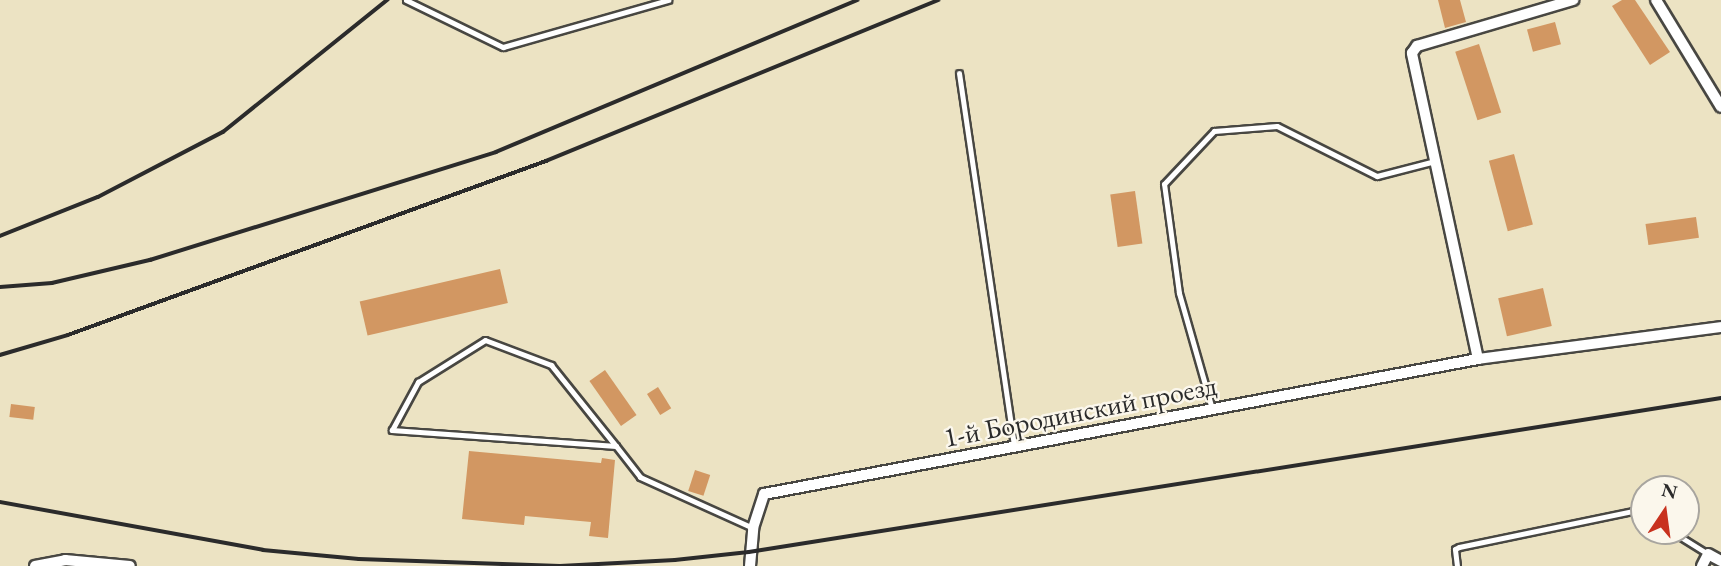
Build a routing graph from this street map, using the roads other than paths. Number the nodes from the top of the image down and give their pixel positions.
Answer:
1 (406, 0) edge
2 (668, 0) edge
3 (1573, 0) edge
4 (1656, 0) edge
5 (959, 74) dead end
6 (1721, 107) edge
7 (1435, 161) junction
8 (1721, 327) edge
9 (1478, 359) junction
10 (1212, 410) junction
11 (616, 446) junction
12 (1014, 447) junction
13 (1630, 512) edge
14 (753, 528) junction
15 (1694, 545) edge
16 (1708, 554) junction
17 (1721, 561) edge
18 (36, 566) edge
19 (130, 566) edge
20 (750, 566) edge
21 (1457, 566) edge
22 (1702, 566) edge

1 - 2 lane
3 - 7 street
4 - 6 street
5 - 12 lane
7 - 9 street
7 - 10 lane
8 - 9 street, 1-й Бородинский проезд
9 - 10 street, 1-й Бородинский проезд
10 - 12 street, 1-й Бородинский проезд
11 - 11 lane
11 - 14 lane
12 - 14 street, 1-й Бородинский проезд
13 - 21 lane
14 - 20 street, 1-й Бородинский проезд
15 - 16 lane
16 - 17 street
16 - 22 street
18 - 19 street

